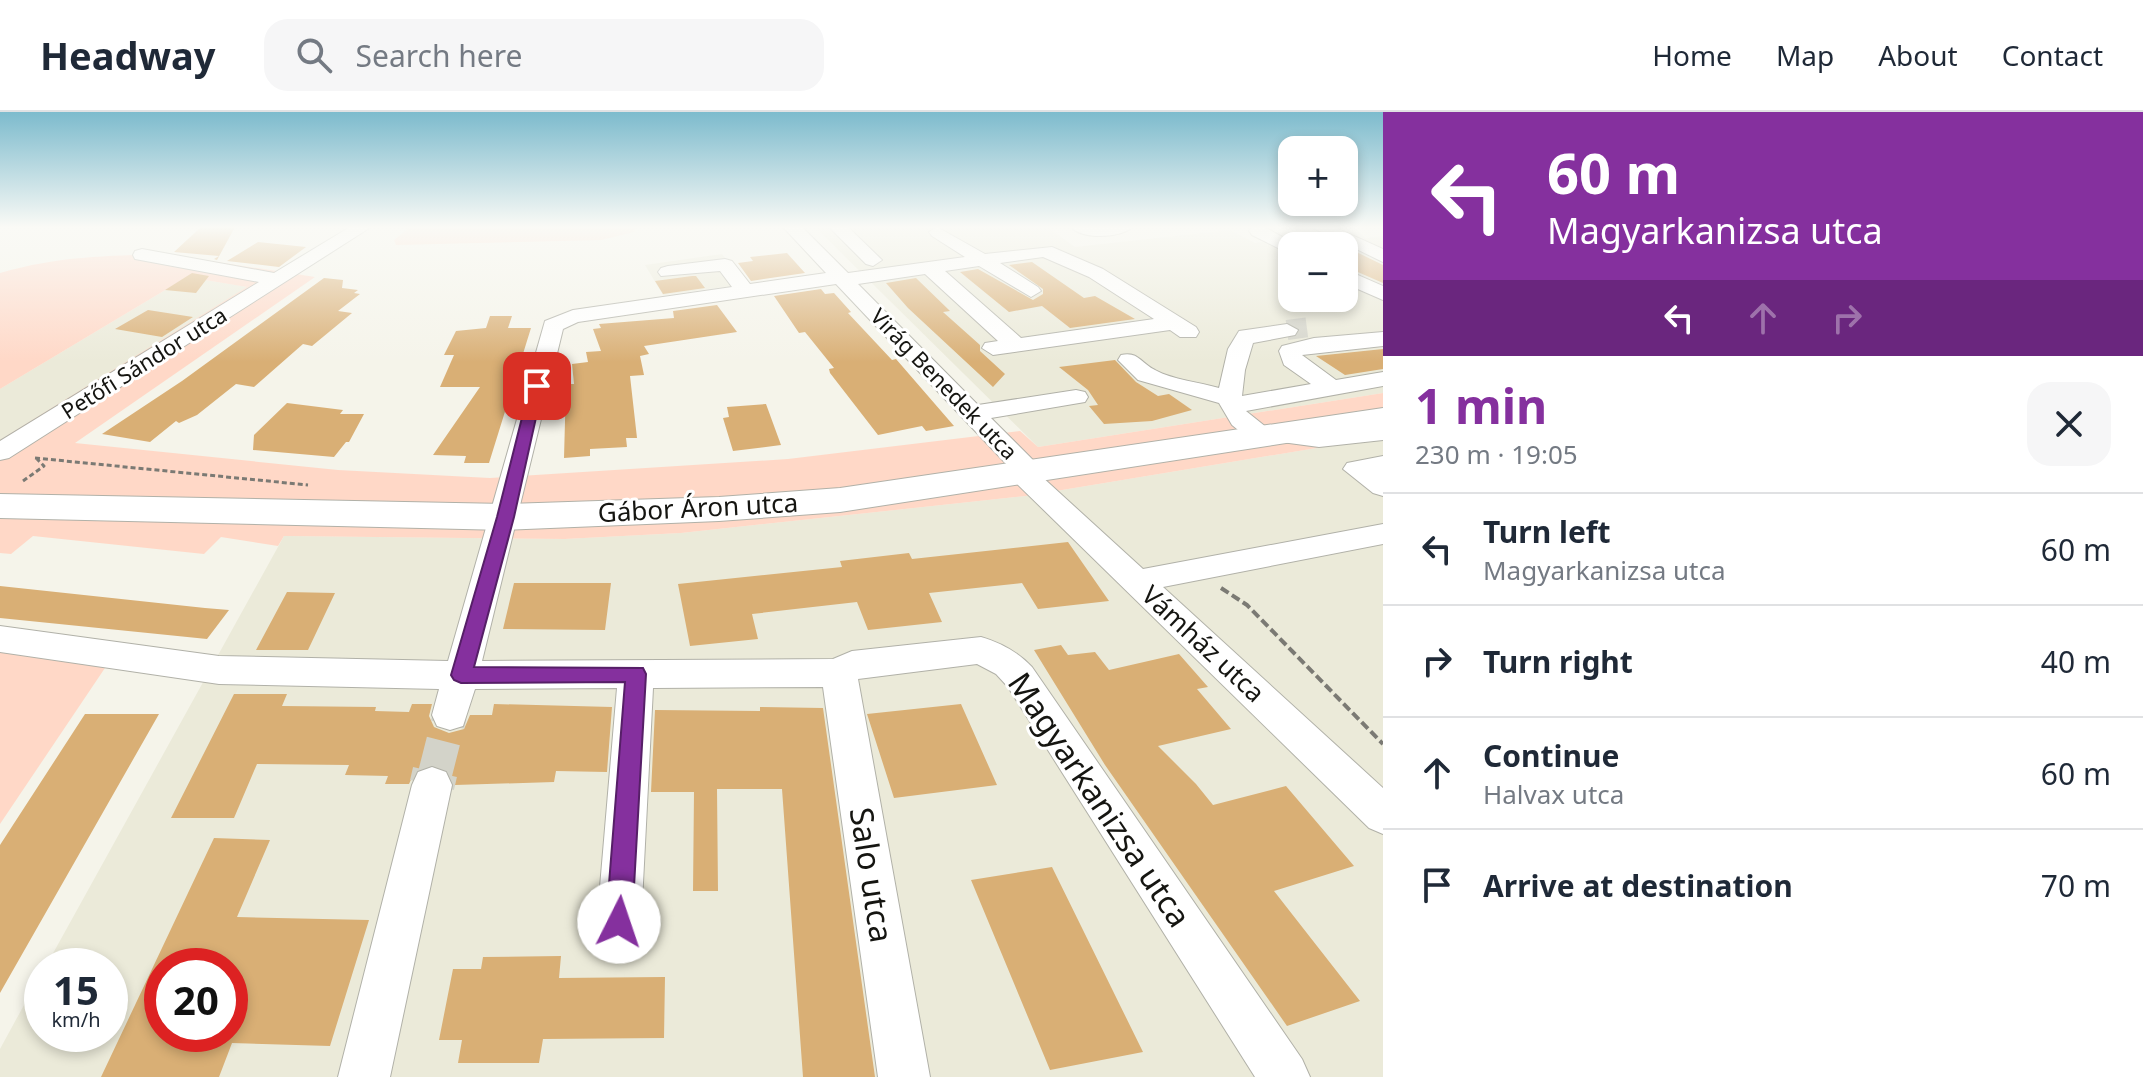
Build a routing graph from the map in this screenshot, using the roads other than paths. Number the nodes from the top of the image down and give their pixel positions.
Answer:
1 (235, 272) edge
2 (291, 272) edge
3 (730, 272) edge
4 (835, 272) edge
5 (845, 272) edge
6 (877, 272) edge
7 (935, 272) edge
8 (1001, 272) edge
9 (1094, 272) edge
10 (838, 275) junction
11 (278, 280) junction
12 (1358, 282) edge
13 (1031, 291) dead end
14 (746, 292) junction
15 (1383, 294) edge
16 (1383, 322) edge
17 (1383, 339) edge
18 (1015, 344) junction
19 (993, 348) dead end
20 (1129, 360) dead end
21 (1383, 379) edge
22 (1332, 388) junction
23 (1076, 397) dead end
24 (1230, 402) junction
25 (972, 413) junction
26 (1383, 418) edge
27 (1383, 432) edge
28 (1272, 436) junction
29 (3, 452) edge
30 (1383, 464) edge
31 (1026, 473) junction
32 (1383, 487) edge
33 (7, 499) edge
34 (505, 517) junction
35 (1383, 534) edge
36 (1137, 581) junction
37 (0, 639) edge
38 (839, 673) junction
39 (636, 674) junction
40 (461, 675) junction
41 (450, 715) tunnel mouth
42 (432, 785) tunnel mouth
43 (1383, 815) edge
44 (619, 922) dead end
45 (364, 1077) edge
46 (904, 1077) edge
47 (1284, 1077) edge

1 - 11 street
2 - 11 street, Petőfi Sándor utca
3 - 14 street
4 - 10 street, Virág Benedek utca
5 - 10 street
6 - 10 street
7 - 18 street
8 - 13 street
9 - 18 street
10 - 14 street
10 - 25 street, Virág Benedek utca
11 - 29 street, Petőfi Sándor utca
12 - 15 street
14 - 34 street
16 - 24 street
17 - 22 street
18 - 19 street
20 - 24 street
21 - 22 street
22 - 24 street
23 - 25 street
24 - 28 street
25 - 31 street, Virág Benedek utca
26 - 28 main road, Gábor Áron utca
27 - 28 street
28 - 31 main road, Gábor Áron utca
30 - 32 street
31 - 34 main road, Gábor Áron utca
31 - 36 street, Vámház utca
33 - 34 main road, Gábor Áron utca
34 - 40 street
35 - 36 street
36 - 43 street, Vámház utca
37 - 40 street, Magyarkanizsa utca
38 - 39 street, Magyarkanizsa utca
38 - 46 street, Salo utca
38 - 47 street, Magyarkanizsa utca
39 - 40 street, Magyarkanizsa utca
39 - 44 street
40 - 41 street
42 - 45 street

